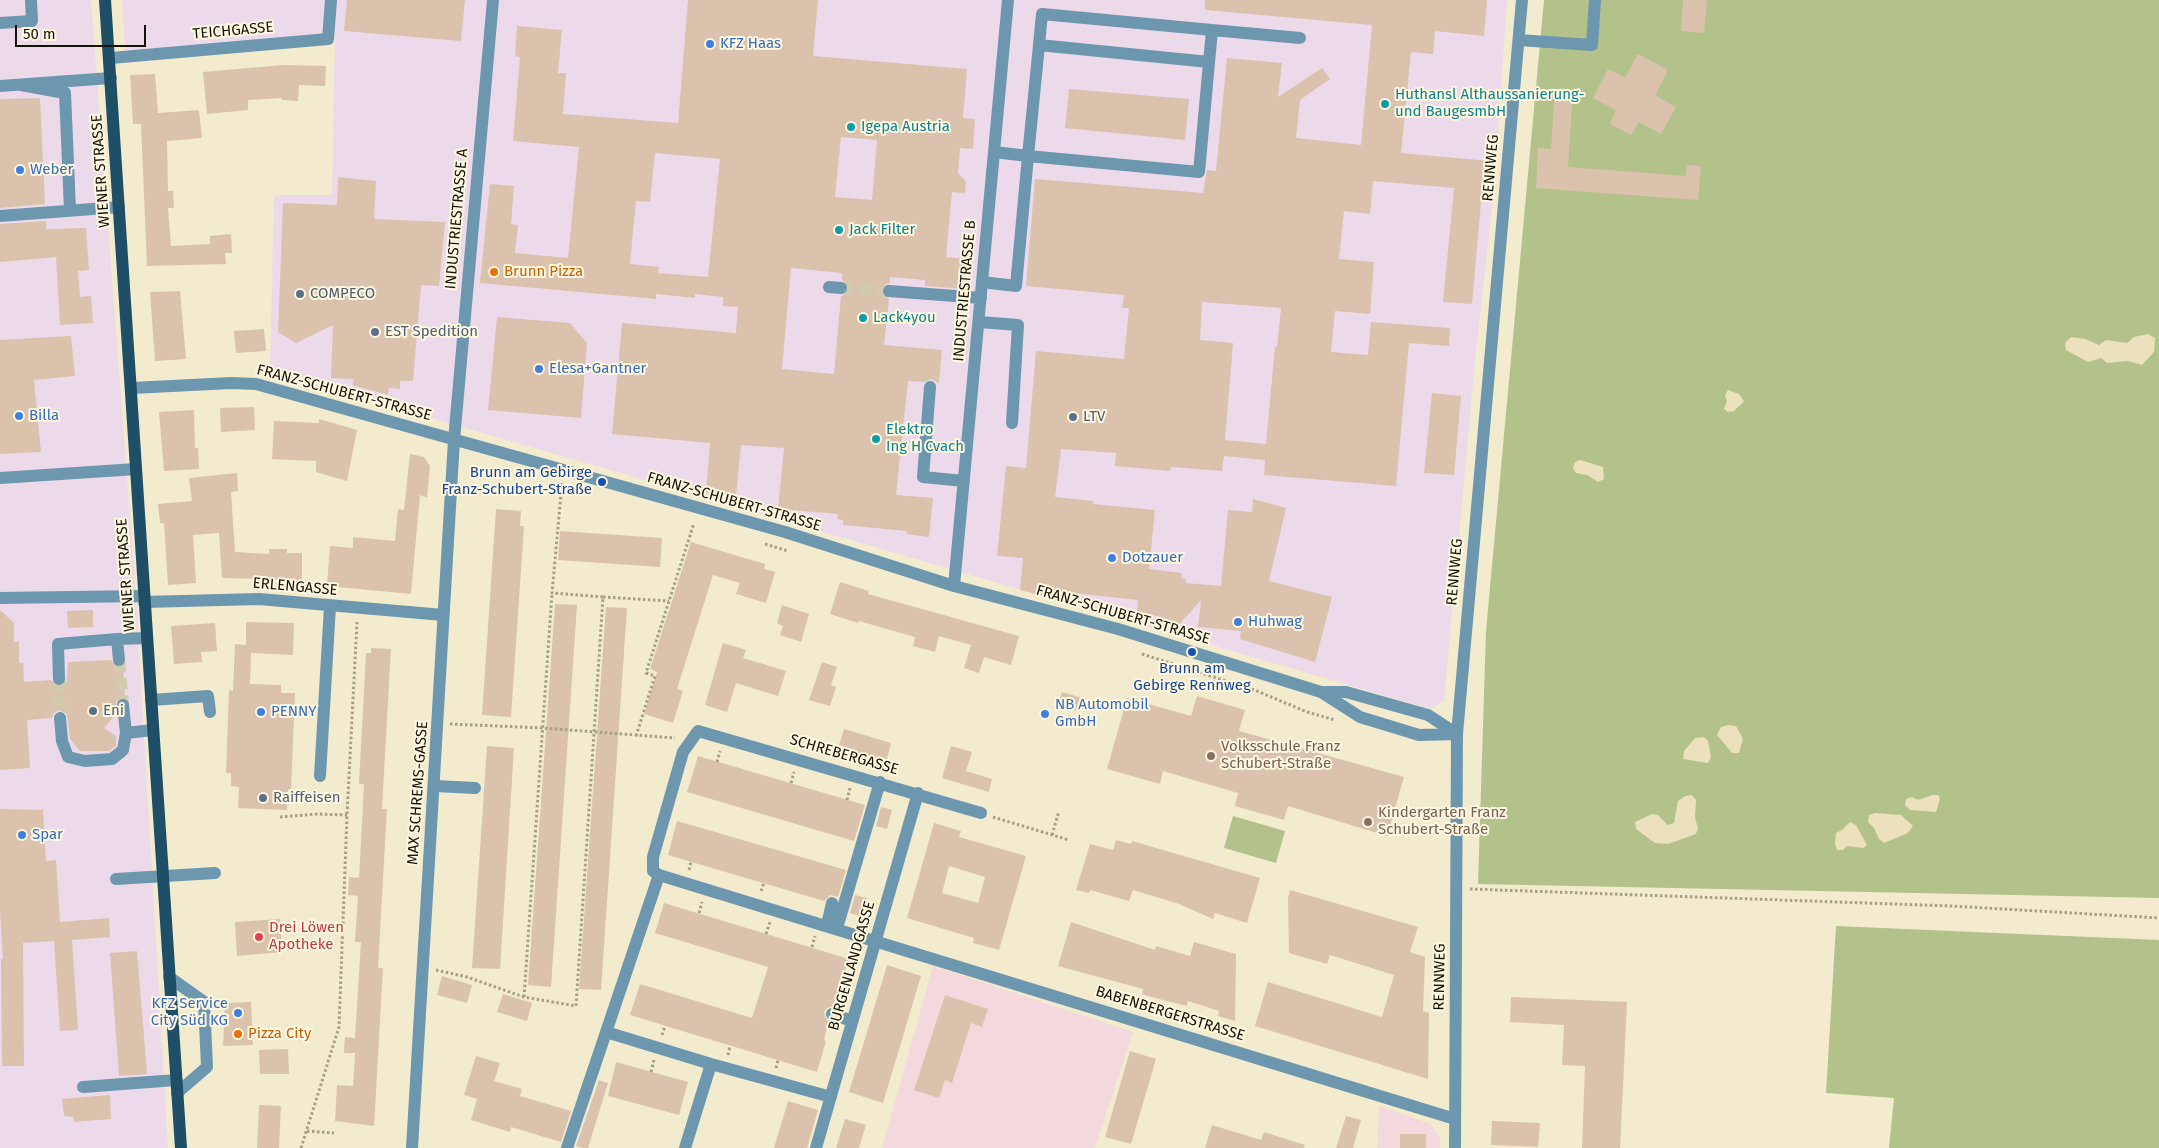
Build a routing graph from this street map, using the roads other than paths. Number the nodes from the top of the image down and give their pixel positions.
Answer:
1 (31, 0) edge
2 (105, 0) edge
3 (330, 0) edge
4 (493, 0) edge
5 (1008, 0) edge
6 (1522, 0) edge
7 (1595, 0) edge
8 (0, 24) edge
9 (1212, 30) junction
10 (1300, 38) dead end
11 (1518, 40) junction
12 (1039, 45) junction
13 (111, 58) junction
14 (1209, 62) junction
15 (111, 78) junction
16 (21, 85) junction
17 (0, 86) edge
18 (994, 152) junction
19 (1028, 156) junction
20 (119, 207) junction
21 (70, 210) junction
22 (0, 216) edge
23 (982, 282) junction
24 (889, 291) tunnel mouth
25 (980, 298) junction
26 (979, 322) junction
27 (930, 387) dead end
28 (132, 388) junction
29 (1012, 423) dead end
30 (454, 440) junction
31 (136, 469) junction
32 (0, 478) edge
33 (964, 481) junction
34 (954, 586) junction
35 (0, 598) edge
36 (144, 599) junction
37 (330, 606) junction
38 (443, 615) junction
39 (147, 638) junction
40 (117, 639) junction
41 (119, 660) tunnel mouth
42 (59, 679) tunnel mouth
43 (1320, 692) junction
44 (151, 700) junction
45 (123, 705) tunnel mouth
46 (210, 712) dead end
47 (60, 718) tunnel mouth
48 (153, 730) junction
49 (126, 733) junction
50 (1457, 734) junction
51 (320, 776) dead end
52 (880, 782) junction
53 (435, 786) junction
54 (474, 788) dead end
55 (918, 793) junction
56 (981, 813) road end
57 (215, 873) dead end
58 (658, 875) junction
59 (163, 876) junction
60 (116, 879) dead end
61 (832, 903) dead end
62 (832, 926) junction
63 (876, 940) junction
64 (169, 977) junction
65 (832, 1014) dead end
66 (852, 1021) junction
67 (606, 1032) junction
68 (711, 1064) junction
69 (176, 1080) junction
70 (83, 1087) dead end
71 (177, 1094) junction
72 (831, 1097) junction
73 (1455, 1119) junction
74 (181, 1148) edge
75 (412, 1148) edge
76 (567, 1148) edge
77 (685, 1148) edge
78 (816, 1148) edge
79 (1454, 1148) edge

1 - 8 street
2 - 13 main road, WIENER STRASSE
3 - 13 street, TEICHGASSE
4 - 30 street, INDUSTRIESTRASSE A
5 - 18 street, INDUSTRIESTRASSE B
6 - 11 street, RENNWEG
7 - 11 street
9 - 10 street
9 - 12 street
9 - 14 street
11 - 50 street, RENNWEG
12 - 14 street
12 - 19 street
13 - 15 main road, WIENER STRASSE
14 - 19 street
15 - 16 street
15 - 20 main road, WIENER STRASSE
16 - 17 street
16 - 21 street
18 - 19 street
18 - 23 street, INDUSTRIESTRASSE B
19 - 23 street
20 - 21 street
20 - 28 main road, WIENER STRASSE
21 - 22 street
23 - 25 street, INDUSTRIESTRASSE B
24 - 25 street
25 - 26 street, INDUSTRIESTRASSE B
26 - 29 street
26 - 33 street, INDUSTRIESTRASSE B
27 - 33 street
28 - 30 street, FRANZ-SCHUBERT-STRASSE
28 - 31 main road, WIENER STRASSE
30 - 34 street, FRANZ-SCHUBERT-STRASSE
30 - 38 street, MAX SCHREMS-GASSE
31 - 32 street
31 - 36 main road, WIENER STRASSE
33 - 34 street, INDUSTRIESTRASSE B
34 - 43 street, FRANZ-SCHUBERT-STRASSE
35 - 36 street, ERLENGASSE
36 - 37 street, ERLENGASSE
36 - 39 main road, WIENER STRASSE
37 - 38 street, ERLENGASSE
37 - 51 street
38 - 53 street, MAX SCHREMS-GASSE
39 - 40 street
39 - 44 main road, WIENER STRASSE
40 - 41 street
40 - 42 street
43 - 50 street, FRANZ-SCHUBERT-STRASSE
43 - 50 street, FRANZ-SCHUBERT-STRASSE
44 - 46 street
44 - 48 main road, WIENER STRASSE
45 - 49 street
47 - 49 street
48 - 49 street
48 - 59 main road, WIENER STRASSE
50 - 73 street, RENNWEG
52 - 55 street, SCHREBERGASSE
52 - 58 street, SCHREBERGASSE
52 - 62 street
53 - 54 street
53 - 75 street, MAX SCHREMS-GASSE
55 - 56 street, SCHREBERGASSE
55 - 63 street, BURGENLANDGASSE
57 - 59 street
58 - 62 street, BABENBERGERSTRASSE
58 - 67 street
59 - 60 street
59 - 64 main road, WIENER STRASSE
61 - 62 street
62 - 63 street, BABENBERGERSTRASSE
63 - 66 street, BURGENLANDGASSE
63 - 73 street, BABENBERGERSTRASSE
64 - 69 main road, WIENER STRASSE
64 - 71 street
65 - 66 street
66 - 72 street, BURGENLANDGASSE
67 - 68 street
67 - 76 street
68 - 72 street
68 - 77 street
69 - 70 street
69 - 71 main road, WIENER STRASSE
71 - 74 main road, WIENER STRASSE
72 - 78 street, BURGENLANDGASSE
73 - 79 street, RENNWEG

